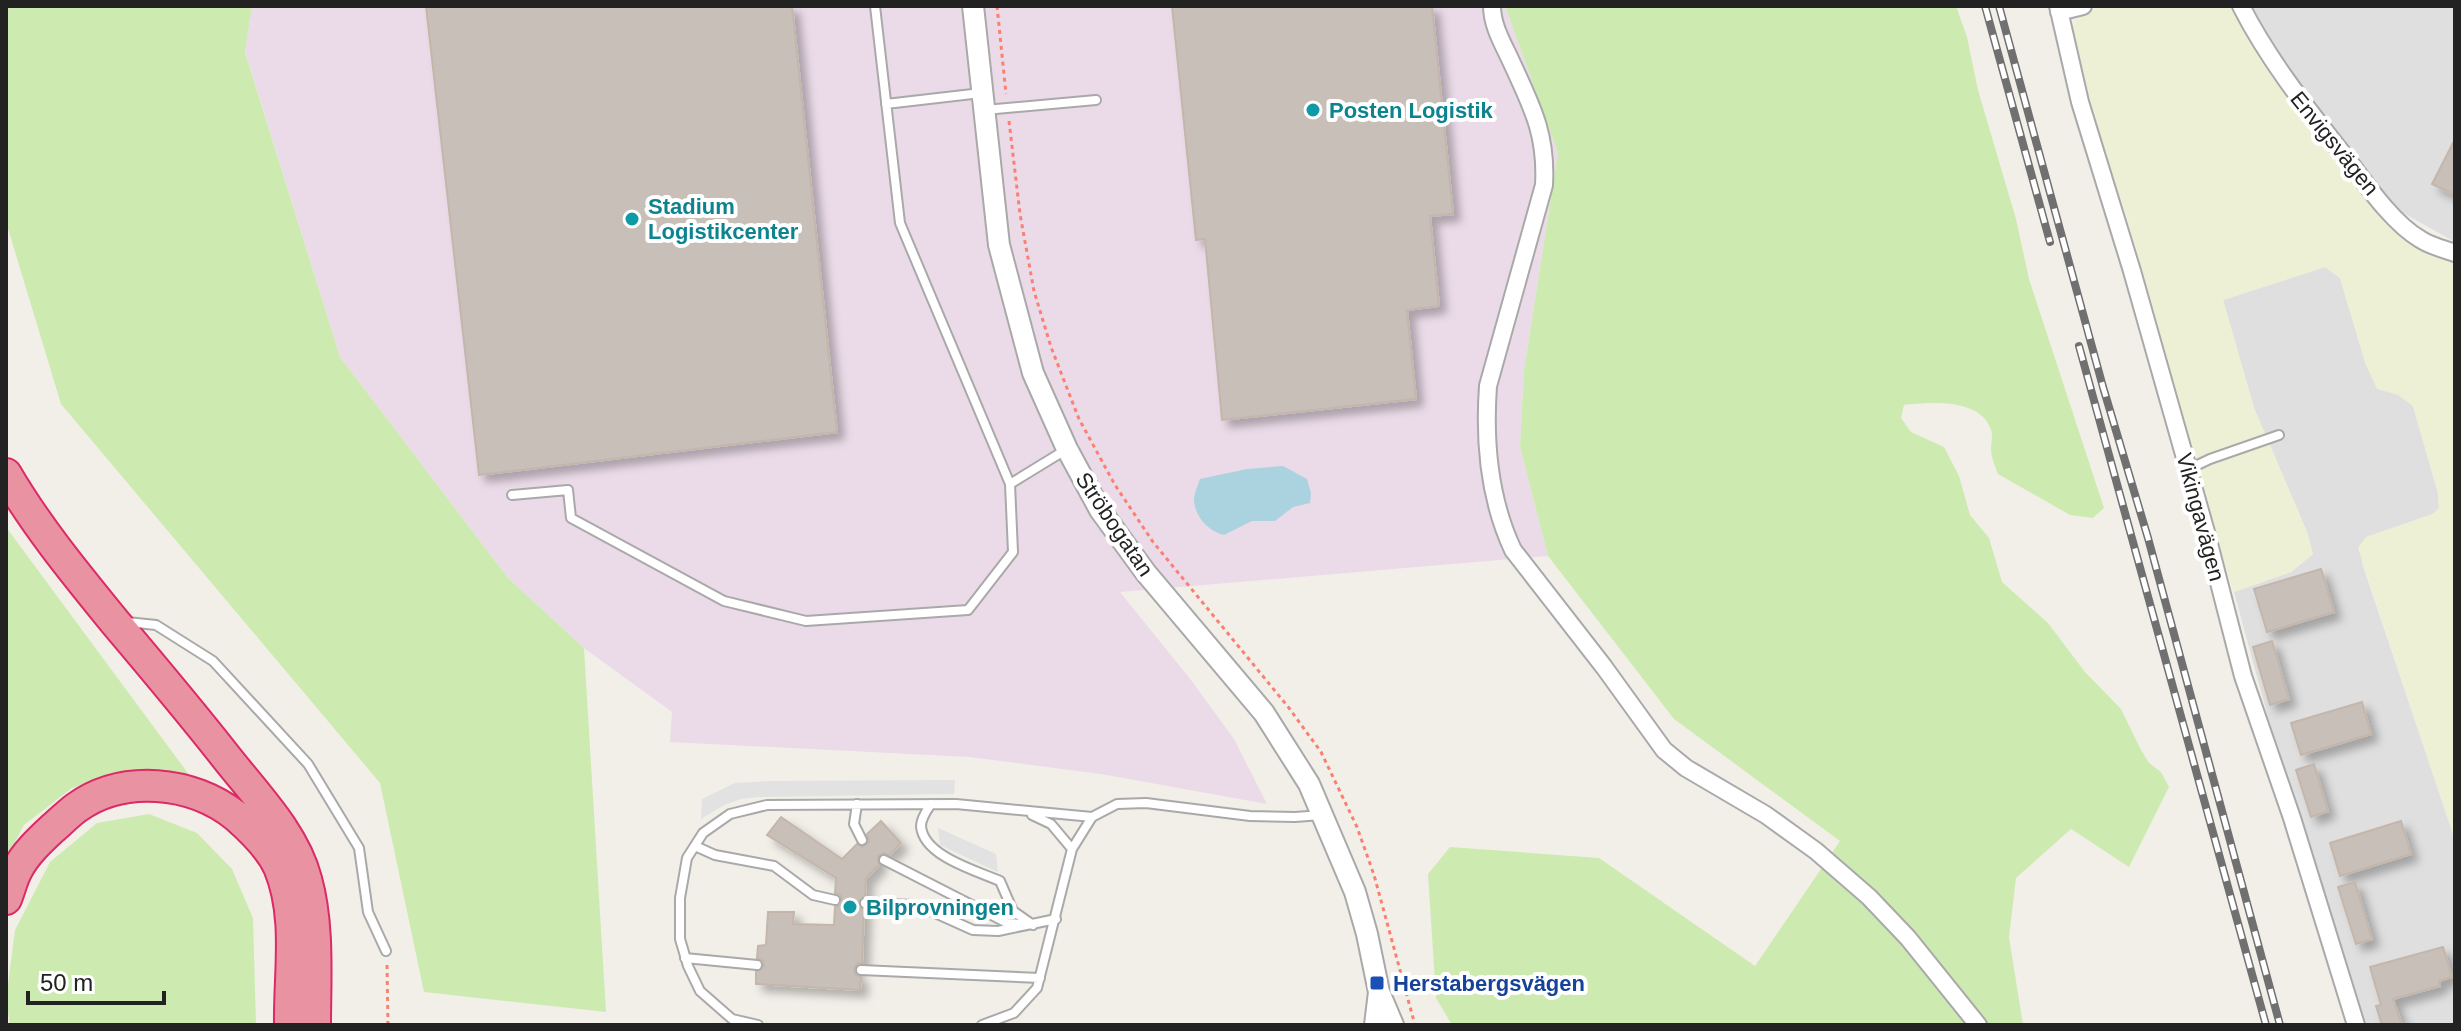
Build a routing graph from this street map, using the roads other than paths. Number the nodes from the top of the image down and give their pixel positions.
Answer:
1 (875, 6) edge
2 (973, 6) edge
3 (1492, 6) edge
4 (2083, 6) edge
5 (2241, 6) edge
6 (2058, 9) edge
7 (1096, 100) dead end
8 (983, 101) junction
9 (886, 104) junction
10 (2455, 253) edge
11 (2279, 435) dead end
12 (1067, 449) junction
13 (2189, 469) junction
14 (6, 474) edge
15 (1010, 484) junction
16 (512, 495) dead end
17 (114, 620) junction
18 (857, 804) junction
19 (931, 804) junction
20 (1024, 812) junction
21 (1322, 815) junction
22 (1092, 817) junction
23 (862, 840) dead end
24 (695, 846) junction
25 (1072, 849) junction
26 (884, 860) dead end
27 (6, 899) edge
28 (835, 900) dead end
29 (865, 903) dead end
30 (1056, 919) junction
31 (1033, 925) junction
32 (386, 951) road end
33 (685, 958) junction
34 (757, 965) dead end
35 (861, 970) dead end
36 (1040, 978) junction
37 (1379, 992) junction
38 (290, 1025) edge
39 (315, 1025) edge
40 (758, 1025) edge
41 (982, 1025) edge
42 (1375, 1025) edge
43 (1393, 1025) edge
44 (1978, 1025) edge
45 (2356, 1025) edge

1 - 9 lane
2 - 8 street, Ströbogatan
3 - 44 street
4 - 6 street
5 - 10 street, Envigsvägen
6 - 13 street, Vikingavägen
7 - 8 lane
8 - 9 lane
8 - 12 street, Ströbogatan
9 - 15 lane
11 - 13 lane
12 - 15 lane
12 - 21 street, Ströbogatan
13 - 45 street, Vikingavägen
14 - 17 highway
15 - 16 lane
17 - 32 lane
17 - 39 highway
18 - 19 lane
18 - 23 lane
18 - 24 lane
19 - 20 lane
19 - 31 lane
20 - 22 lane
20 - 25 lane
21 - 22 lane
21 - 37 street, Ströbogatan
22 - 25 lane
24 - 28 lane
24 - 33 lane
25 - 30 lane
26 - 31 lane
27 - 38 highway
29 - 31 lane
30 - 31 lane
30 - 36 lane
33 - 34 lane
33 - 40 lane
35 - 36 lane
36 - 41 lane
37 - 42 street, Ströbogatan
37 - 43 street, Ströbogatan

